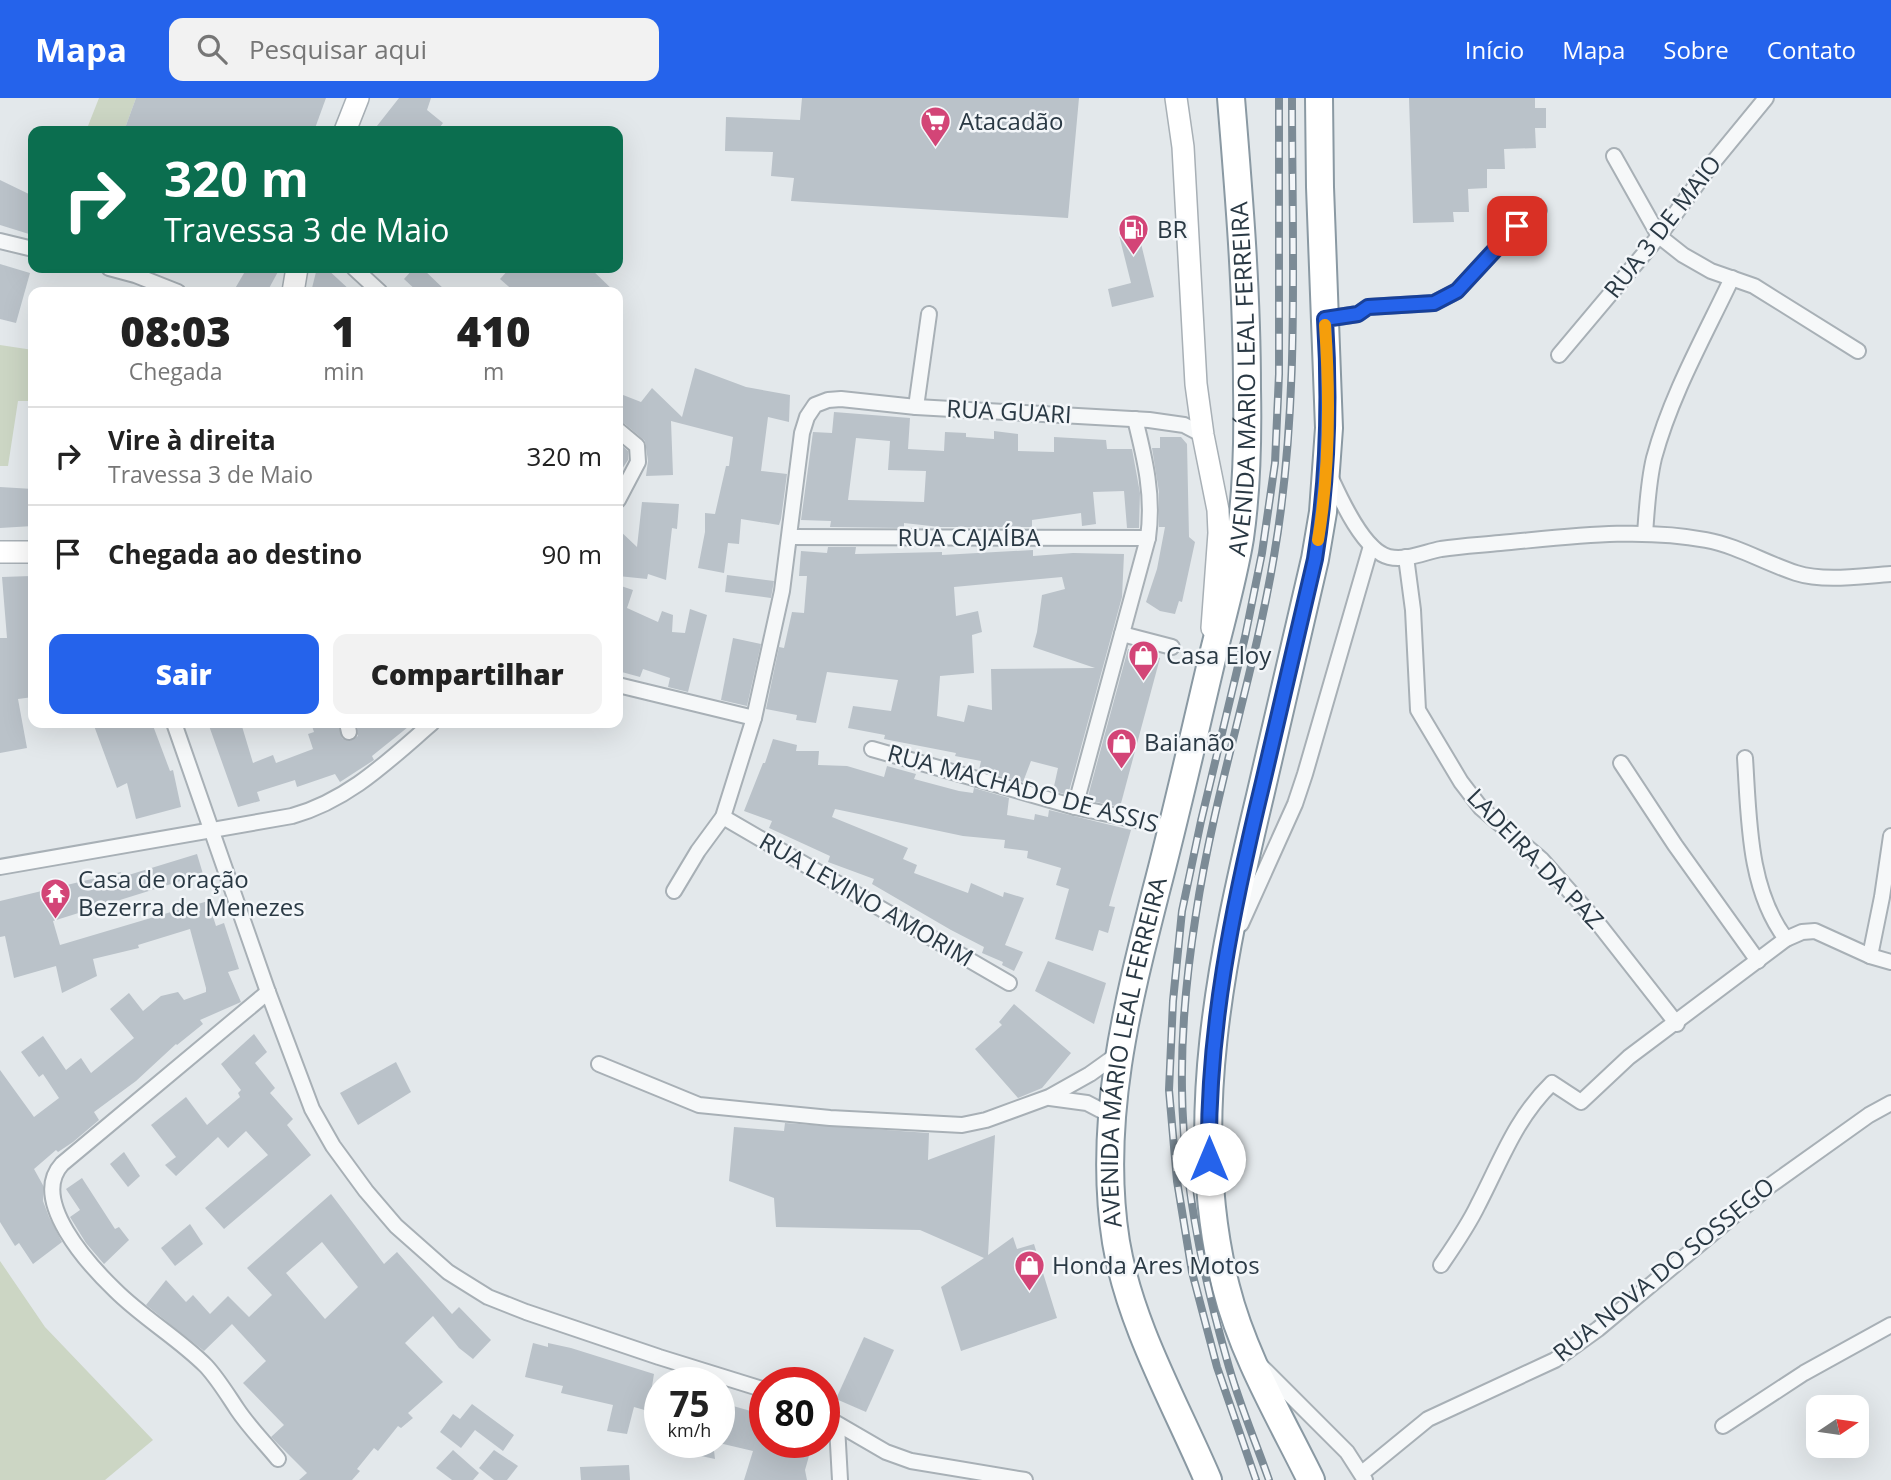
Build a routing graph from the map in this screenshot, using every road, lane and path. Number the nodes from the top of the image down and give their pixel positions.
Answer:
1 (358, 98) edge
2 (1177, 98) edge
3 (1231, 98) edge
4 (1319, 98) edge
5 (1766, 98) edge
6 (347, 126) edge
7 (1614, 156) dead end
8 (1539, 210) dead end
9 (1659, 236) junction
10 (0, 241) edge
11 (28, 249) edge
12 (128, 273) edge
13 (359, 273) edge
14 (1732, 278) junction
15 (165, 287) edge
16 (375, 287) edge
17 (929, 314) dead end
18 (1325, 319) junction
19 (1858, 351) dead end
20 (1559, 355) dead end
21 (916, 407) junction
22 (1135, 419) junction
23 (623, 434) edge
24 (1203, 435) junction
25 (1327, 470) junction
26 (623, 490) edge
27 (1645, 534) junction
28 (790, 537) junction
29 (1149, 538) junction
30 (1371, 545) junction
31 (0, 552) edge
32 (28, 552) edge
33 (1406, 557) junction
34 (1891, 574) edge
35 (1122, 634) junction
36 (1172, 647) dead end
37 (1212, 657) junction
38 (623, 686) edge
39 (754, 718) junction
40 (176, 728) edge
41 (426, 728) edge
42 (873, 749) dead end
43 (1745, 758) dead end
44 (1621, 763) dead end
45 (1074, 807) junction
46 (723, 817) junction
47 (212, 828) junction
48 (1173, 828) junction
49 (1891, 836) edge
50 (0, 866) edge
51 (674, 891) dead end
52 (1786, 939) junction
53 (1870, 956) junction
54 (1758, 961) junction
55 (1891, 962) edge
56 (1224, 964) junction
57 (1009, 983) dead end
58 (268, 992) junction
59 (1676, 1024) junction
60 (1118, 1055) junction
61 (600, 1064) dead end
62 (1049, 1097) junction
63 (1891, 1103) edge
64 (1112, 1116) junction
65 (1441, 1265) dead end
66 (1891, 1325) edge
67 (1248, 1352) junction
68 (749, 1385) edge
69 (1723, 1426) dead end
70 (840, 1428) edge
71 (839, 1458) edge
72 (278, 1459) dead end
73 (1364, 1476) edge
74 (1020, 1479) edge
75 (840, 1480) edge
76 (1208, 1480) edge
77 (1311, 1480) edge

1 - 6 main road
2 - 24 main road, AVENIDA MÁRIO LEAL FERREIRA
3 - 37 highway, AVENIDA MÁRIO LEAL FERREIRA
4 - 18 highway
5 - 9 street, RUA 3 DE MAIO
7 - 9 street
8 - 18 street
9 - 14 street
9 - 20 street, RUA 3 DE MAIO
10 - 11 street
12 - 15 street
13 - 16 street
14 - 19 street
14 - 27 street
17 - 21 street
18 - 25 highway
21 - 22 street, RUA GUARI
21 - 28 street, RUA GUARI
22 - 24 street, RUA GUARI
22 - 29 street
23 - 26 street
24 - 37 main road, AVENIDA MÁRIO LEAL FERREIRA
25 - 30 street
25 - 56 highway
27 - 33 street
27 - 34 street
28 - 29 street, RUA CAJAÍBA
28 - 39 street
29 - 35 street
30 - 33 street
30 - 56 street
31 - 32 main road
33 - 59 street, LADEIRA DA PAZ
35 - 36 street
35 - 45 street
37 - 48 highway, AVENIDA MÁRIO LEAL FERREIRA
38 - 39 street
39 - 46 street
40 - 47 street
41 - 47 street
42 - 45 street, RUA MACHADO DE ASSIS
43 - 52 street
44 - 54 street
45 - 48 street, RUA MACHADO DE ASSIS
46 - 51 street
46 - 57 street, RUA LEVINO AMORIM
47 - 50 street
47 - 58 street
48 - 60 highway, AVENIDA MÁRIO LEAL FERREIRA
49 - 53 street
52 - 53 street
52 - 54 street
53 - 55 street
54 - 59 street
56 - 67 highway
58 - 68 street
58 - 72 street
59 - 65 street
60 - 62 street
60 - 64 highway, AVENIDA MÁRIO LEAL FERREIRA
61 - 62 street
62 - 64 street
63 - 73 street, RUA NOVA DO SOSSEGO
64 - 76 highway, AVENIDA MÁRIO LEAL FERREIRA
66 - 69 street
67 - 73 street
67 - 77 highway
70 - 74 street
71 - 75 street

